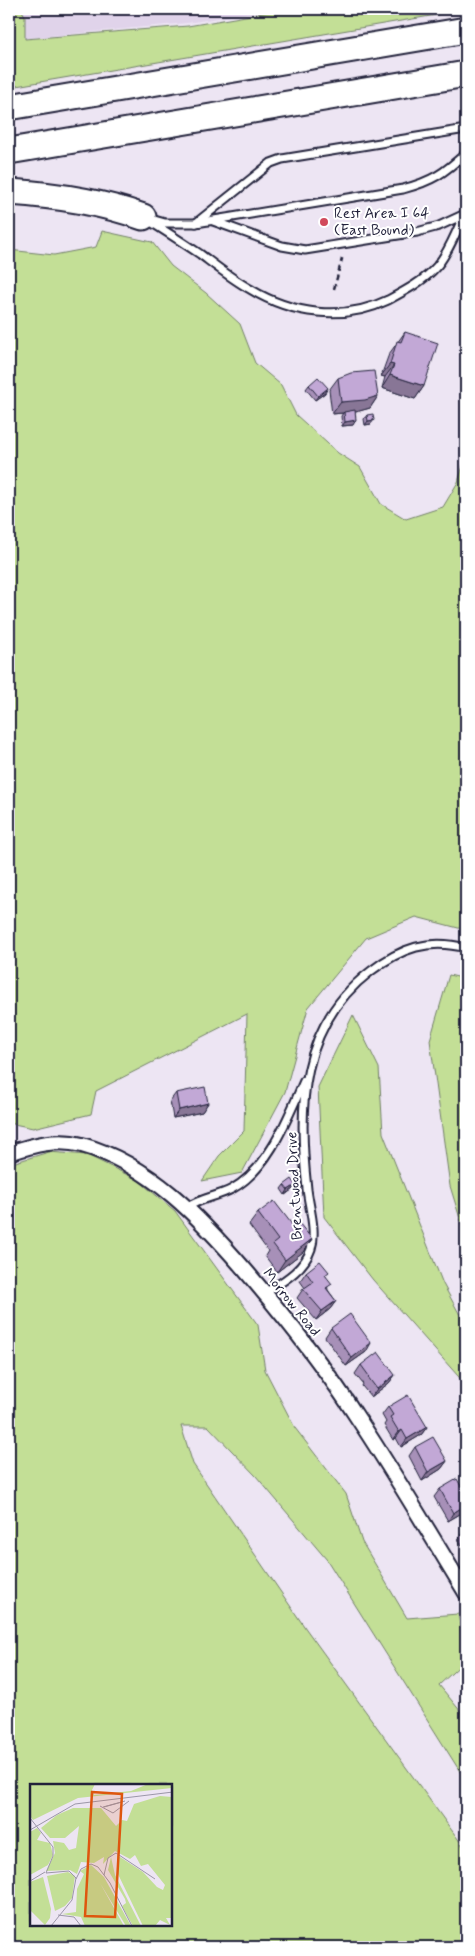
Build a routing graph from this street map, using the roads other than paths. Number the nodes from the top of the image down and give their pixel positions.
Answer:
1 (466, 30) edge
2 (466, 74) edge
3 (9, 107) edge
4 (466, 129) edge
5 (9, 151) edge
6 (466, 154) edge
7 (9, 192) edge
8 (466, 214) edge
9 (143, 217) junction
10 (213, 220) junction
11 (196, 223) junction
12 (466, 948) edge
13 (307, 1074) junction
14 (9, 1153) edge
15 (186, 1208) junction
16 (265, 1293) junction
17 (466, 1594) edge

1 - 3 highway
2 - 5 highway
4 - 11 lane
6 - 10 lane
7 - 9 highway
8 - 9 lane
8 - 10 lane
9 - 11 lane
10 - 11 lane
12 - 13 lane, Brentwood Drive
13 - 15 lane
13 - 16 lane, Brentwood Drive
14 - 15 street, Morrow Road
15 - 16 street, Morrow Road
16 - 17 street, Morrow Road

